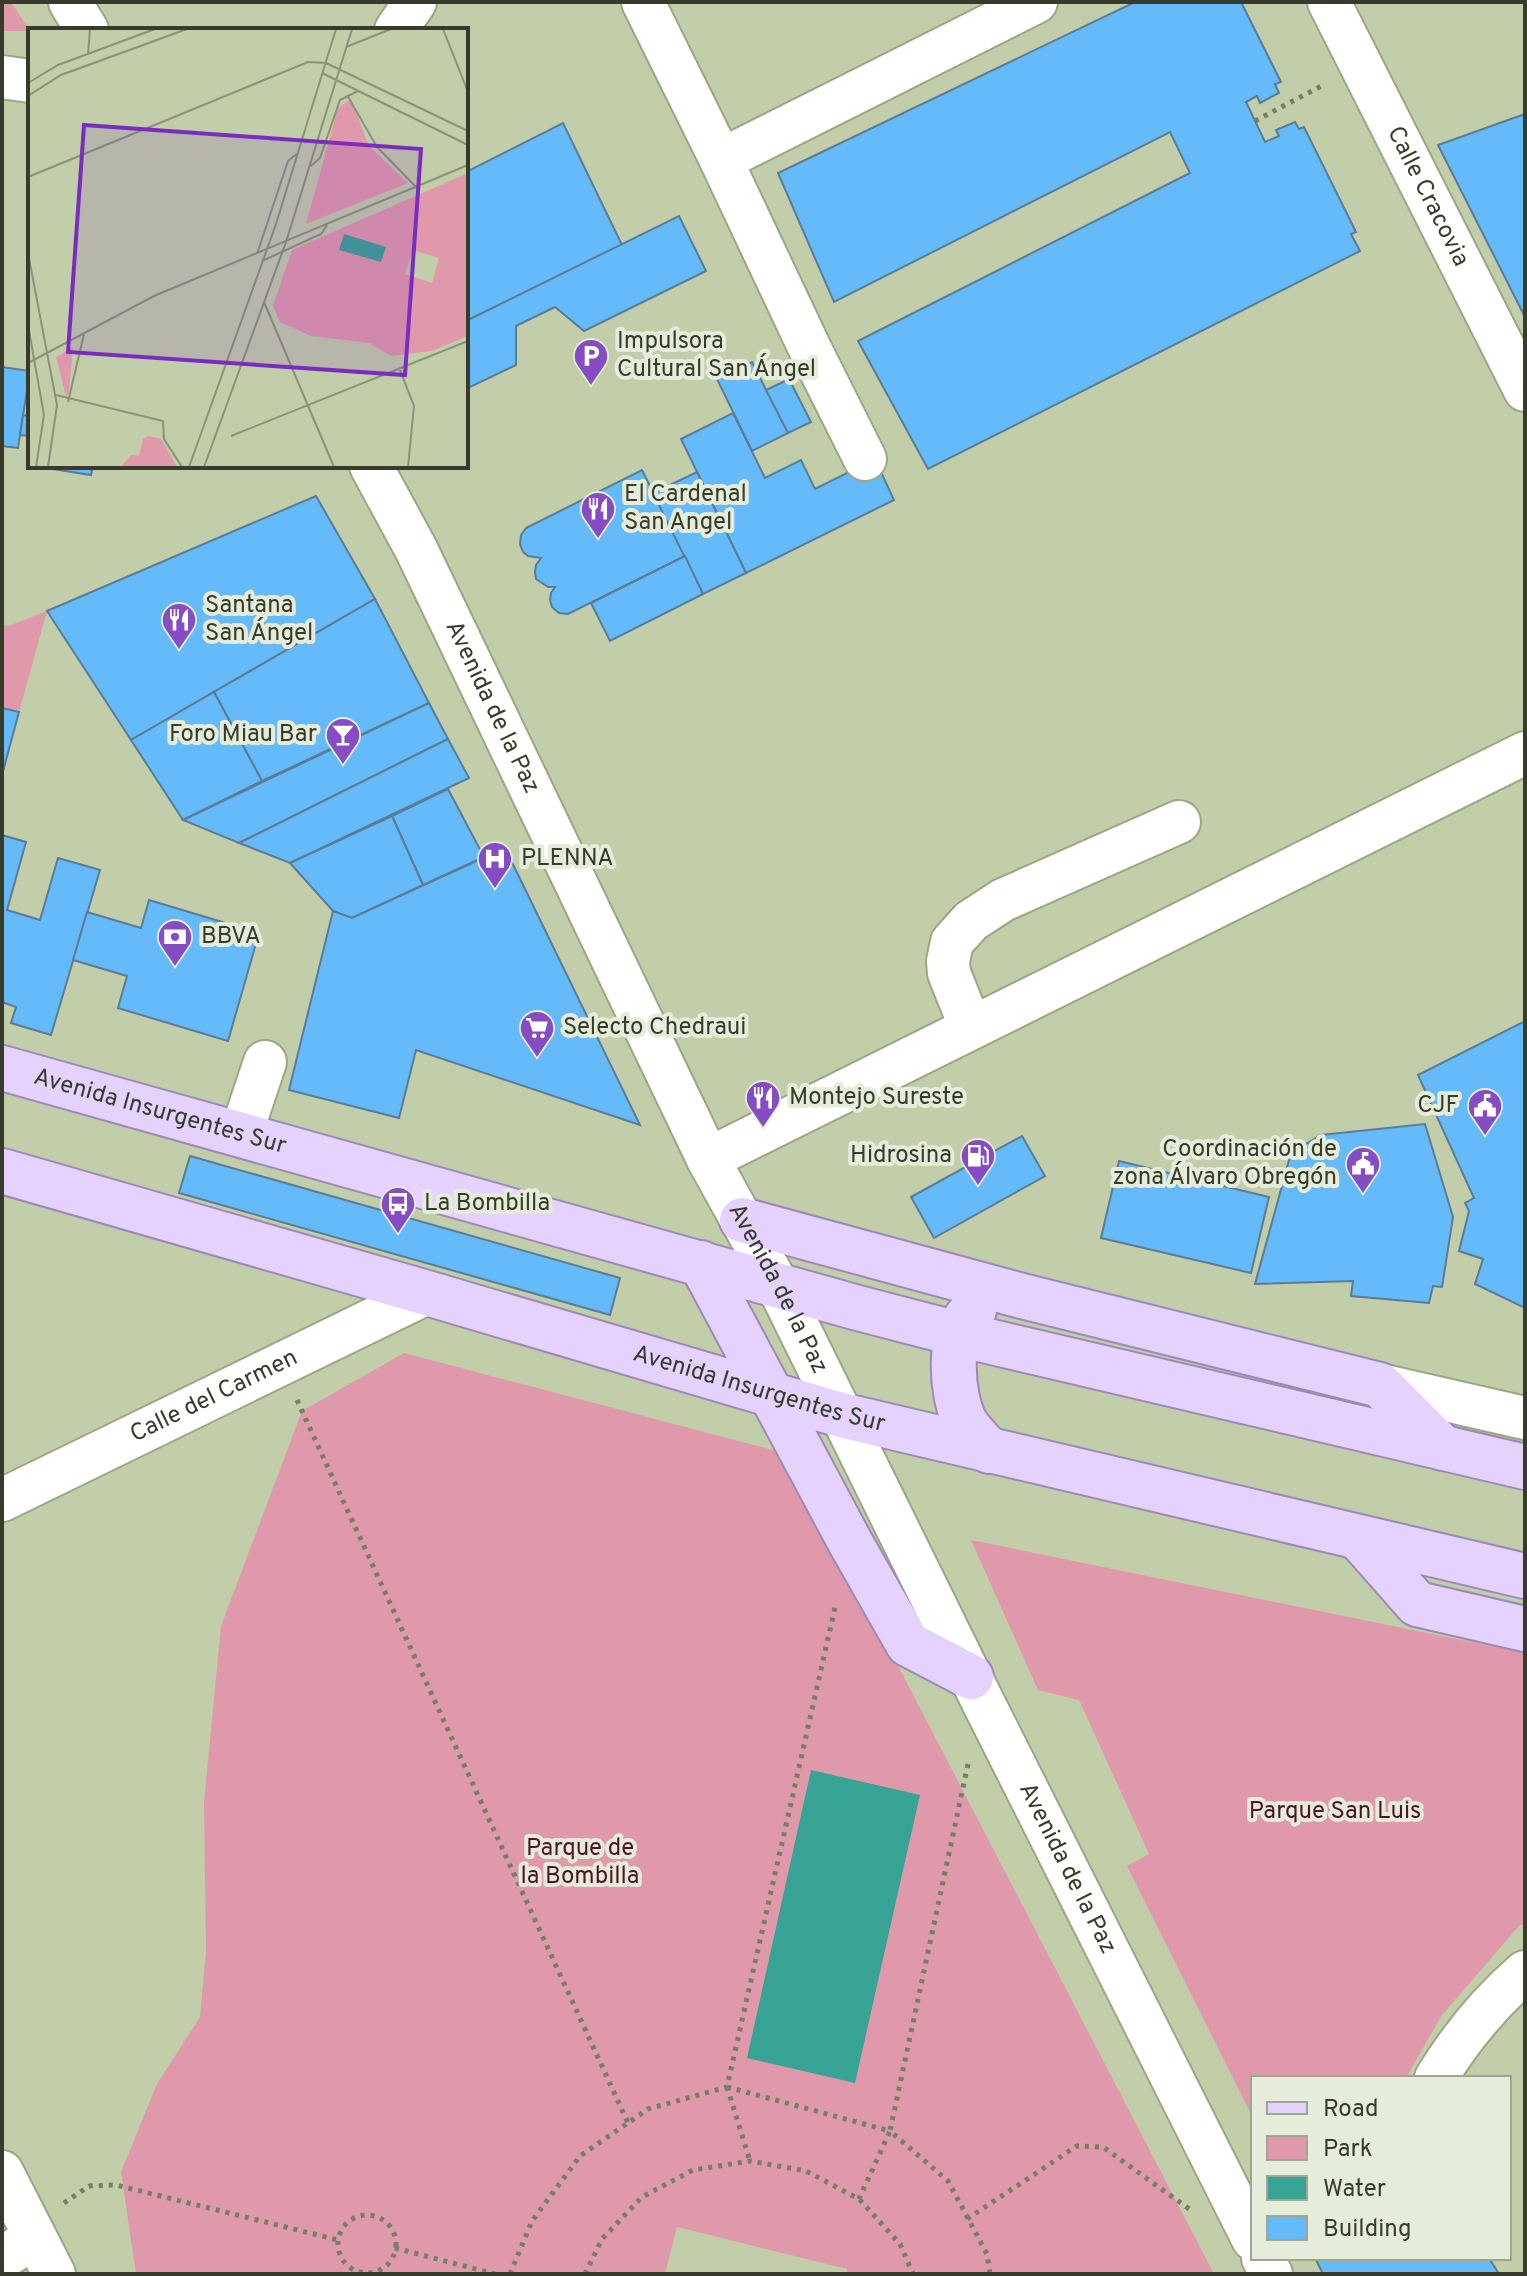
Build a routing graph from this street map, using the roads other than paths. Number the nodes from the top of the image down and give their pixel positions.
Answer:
1 (70, 2) edge
2 (415, 2) edge
3 (643, 2) edge
4 (1036, 2) edge
5 (1329, 2) edge
6 (86, 28) edge
7 (397, 28) edge
8 (2, 77) edge
9 (28, 81) edge
10 (721, 160) junction
11 (1525, 390) edge
12 (865, 459) dead end
13 (372, 468) edge
14 (1525, 753) edge
15 (1179, 822) dead end
16 (971, 1028) junction
17 (265, 1062) dead end
18 (2, 1068) edge
19 (241, 1134) junction
20 (708, 1159) junction
21 (2, 1171) edge
22 (742, 1220) junction
23 (701, 1263) junction
24 (778, 1286) junction
25 (427, 1293) junction
26 (1022, 1296) junction
27 (958, 1334) junction
28 (1380, 1385) junction
29 (772, 1395) junction
30 (841, 1415) junction
31 (1525, 1418) edge
32 (1443, 1448) junction
33 (989, 1451) junction
34 (1525, 1467) edge
35 (2, 1500) edge
36 (1358, 1537) junction
37 (1525, 1576) edge
38 (1525, 1629) edge
39 (977, 1689) junction
40 (1525, 1972) edge
41 (1437, 2076) edge
42 (2, 2172) edge
43 (1251, 2229) edge
44 (18, 2248) edge
45 (54, 2274) edge

1 - 6 street
2 - 7 street
3 - 10 street
4 - 10 street
5 - 11 street, Calle Cracovia
8 - 9 street
10 - 12 street
13 - 20 street, Avenida de la Paz
14 - 16 street
15 - 16 street
16 - 20 street
17 - 19 street
18 - 19 main road, Avenida Insurgentes Sur
19 - 23 main road, Avenida Insurgentes Sur
20 - 22 street, Avenida de la Paz
21 - 25 main road, Avenida Insurgentes Sur
22 - 24 street, Avenida de la Paz
22 - 26 main road
23 - 24 main road, Avenida Insurgentes Sur
23 - 29 main road
24 - 27 main road, Avenida Insurgentes Sur
24 - 30 street, Avenida de la Paz
25 - 29 main road, Avenida Insurgentes Sur
25 - 35 street, Calle del Carmen
26 - 27 main road
26 - 28 main road
27 - 32 main road, Avenida Insurgentes Sur
27 - 33 main road
28 - 31 street
28 - 32 main road
29 - 30 main road, Avenida Insurgentes Sur
29 - 39 main road
30 - 33 main road, Avenida Insurgentes Sur
30 - 39 street, Avenida de la Paz
32 - 34 main road, Avenida Insurgentes Sur
33 - 36 main road, Avenida Insurgentes Sur
36 - 37 main road, Avenida Insurgentes Sur
36 - 38 main road
39 - 43 street, Avenida de la Paz
40 - 41 street
42 - 44 street
44 - 45 street

